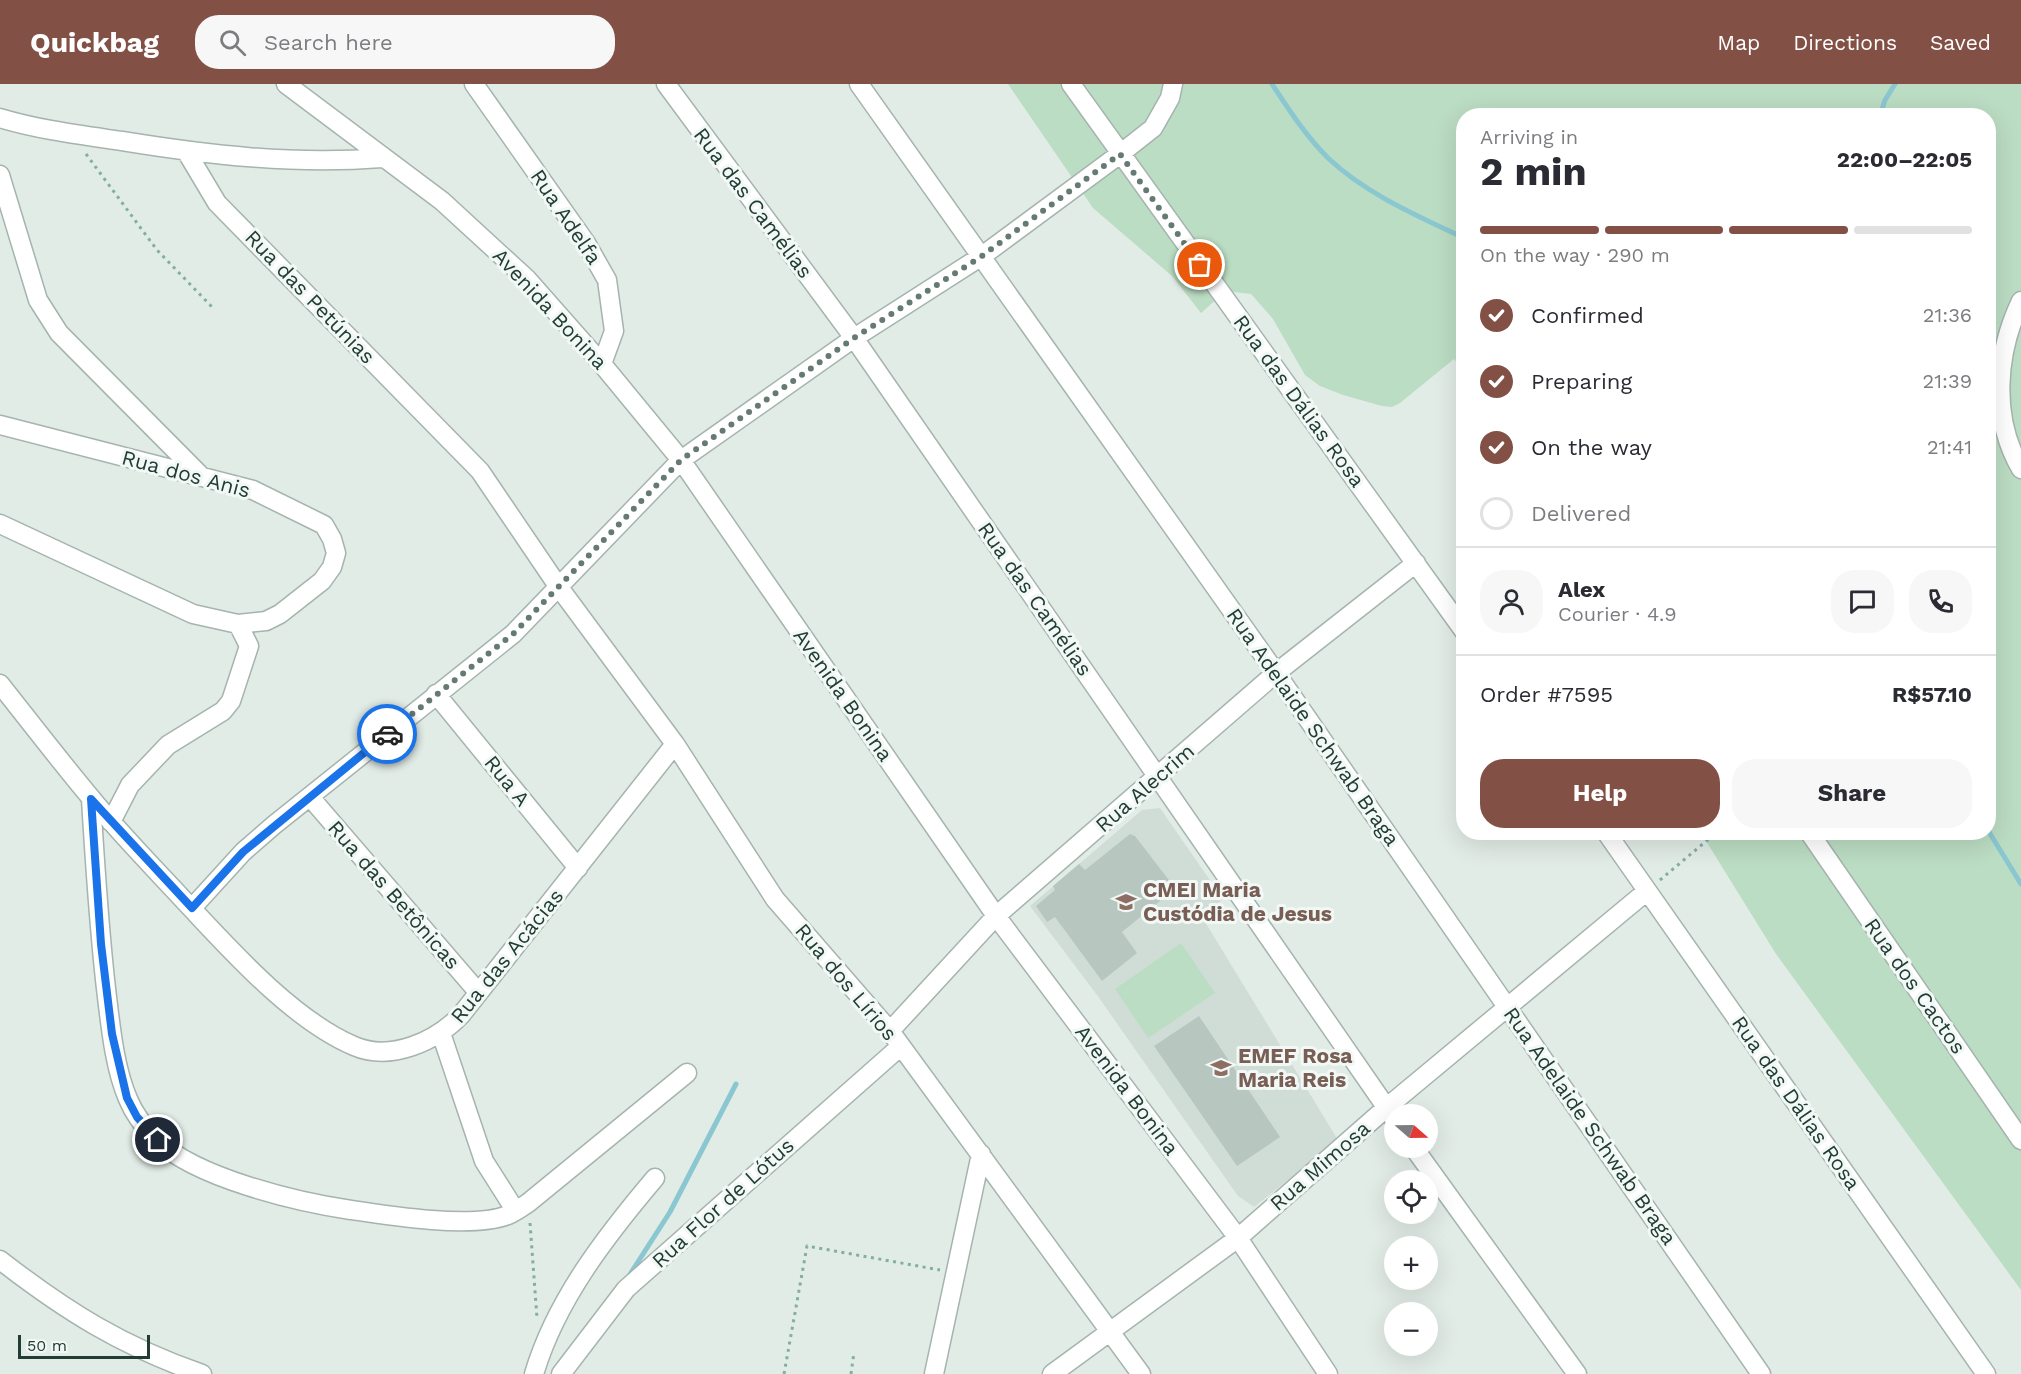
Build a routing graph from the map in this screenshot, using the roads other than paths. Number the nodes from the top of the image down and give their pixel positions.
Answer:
1 (286, 84) edge
2 (474, 84) edge
3 (666, 84) edge
4 (859, 84) edge
5 (1071, 84) edge
6 (1173, 84) edge
7 (0, 118) edge
8 (186, 151) junction
9 (1120, 154) junction
10 (382, 158) junction
11 (0, 175) edge
12 (982, 256) junction
13 (2021, 301) edge
14 (854, 338) junction
15 (602, 364) junction
16 (0, 425) edge
17 (681, 460) junction
18 (2021, 469) edge
19 (202, 477) junction
20 (0, 524) edge
21 (1416, 562) junction
22 (558, 586) junction
23 (1456, 620) edge
24 (238, 624) junction
25 (1276, 674) junction
26 (0, 684) edge
27 (436, 694) junction
28 (675, 744) junction
29 (1158, 777) junction
30 (310, 797) junction
31 (91, 799) junction
32 (111, 822) junction
33 (1612, 840) edge
34 (1815, 840) edge
35 (578, 868) junction
36 (1647, 891) junction
37 (192, 908) junction
38 (996, 916) junction
39 (478, 993) junction
40 (1509, 1008) junction
41 (441, 1033) junction
42 (895, 1039) junction
43 (687, 1073) dead end
44 (1384, 1104) edge
45 (1402, 1104) edge
46 (1384, 1120) edge
47 (2021, 1140) edge
48 (981, 1154) junction
49 (1421, 1158) edge
50 (655, 1178) dead end
51 (522, 1207) junction
52 (1238, 1238) junction
53 (0, 1260) edge
54 (1111, 1331) junction
55 (202, 1374) edge
56 (534, 1374) edge
57 (561, 1374) edge
58 (934, 1374) edge
59 (1053, 1374) edge
60 (1141, 1374) edge
61 (1328, 1374) edge
62 (1577, 1374) edge
63 (1761, 1374) edge
64 (1986, 1374) edge

1 - 10 street, Avenida Bonina
2 - 15 street, Rua Adelfa
3 - 14 street, Rua das Camélias
4 - 12 street, Rua Adelaide Schwab Braga
5 - 9 street, Rua das Dálias Rosa
6 - 9 street
7 - 8 street
8 - 10 street
8 - 22 street, Rua das Petúnias
9 - 12 street
9 - 21 street, Rua das Dálias Rosa
10 - 15 street, Avenida Bonina
11 - 19 street
12 - 14 street
12 - 25 street, Rua Adelaide Schwab Braga
13 - 18 street
14 - 17 street
14 - 29 street, Rua das Camélias
15 - 17 street, Avenida Bonina
16 - 19 street, Rua dos Anis
17 - 22 street
17 - 38 street, Avenida Bonina
19 - 24 street, Rua dos Anis
20 - 24 street
21 - 23 street, Rua das Dálias Rosa
21 - 25 street, Rua Alecrim
22 - 27 street
22 - 28 street, Rua dos Lírios
24 - 32 street
25 - 29 street, Rua Alecrim
25 - 40 street, Rua Adelaide Schwab Braga
26 - 31 street, Rua das Acácias
27 - 30 street
27 - 35 street, Rua A
28 - 35 street, Rua das Acácias
28 - 42 street, Rua dos Lírios
29 - 38 street, Rua Alecrim
29 - 44 street, Rua das Camélias
30 - 37 street
30 - 39 street, Rua das Betônicas
31 - 32 street, Rua das Acácias
31 - 51 street
32 - 37 street, Rua das Acácias
33 - 36 street, Rua das Dálias Rosa
34 - 47 street, Rua dos Cactos
35 - 39 street, Rua das Acácias
36 - 40 street, Rua Mimosa
36 - 64 street, Rua das Dálias Rosa
37 - 41 street, Rua das Acácias
38 - 42 street, Rua Alecrim
38 - 52 street, Avenida Bonina
39 - 41 street, Rua das Acácias
40 - 45 street, Rua Mimosa
40 - 63 street, Rua Adelaide Schwab Braga
41 - 51 street
42 - 48 street, Rua dos Lírios
42 - 57 street, Rua Flor de Lótus
43 - 51 street
46 - 52 street, Rua Mimosa
48 - 54 street, Rua dos Lírios
48 - 58 street
49 - 62 street
50 - 56 street
52 - 54 street, Rua Mimosa
52 - 61 street, Avenida Bonina
53 - 55 street
54 - 59 street, Rua Mimosa
54 - 60 street, Rua dos Lírios

